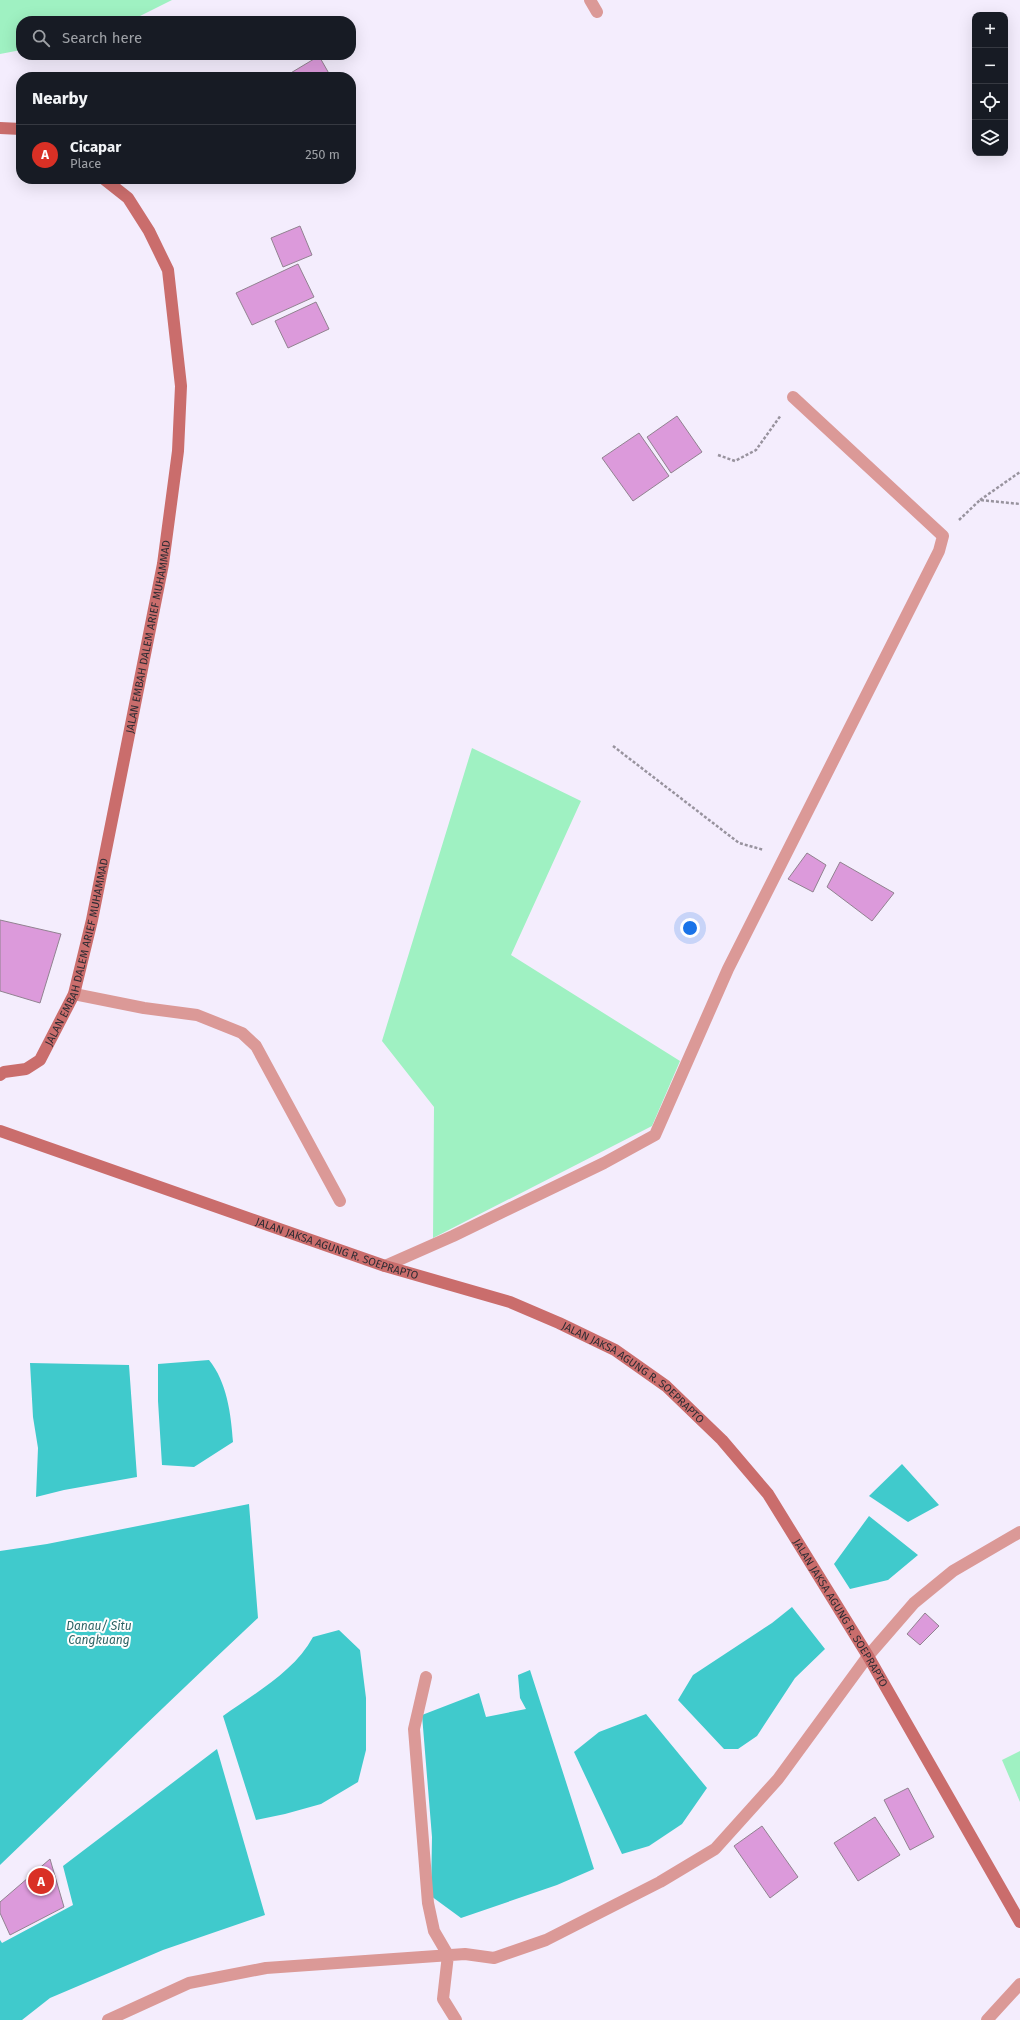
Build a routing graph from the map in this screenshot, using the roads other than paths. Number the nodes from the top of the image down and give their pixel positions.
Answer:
1 (590, 0) edge
2 (597, 12) dead end
3 (0, 128) edge
4 (16, 129) edge
5 (110, 184) edge
6 (793, 397) road end
7 (74, 994) junction
8 (0, 1075) edge
9 (0, 1131) edge
10 (340, 1201) dead end
11 (385, 1266) junction
12 (1020, 1532) edge
13 (868, 1656) junction
14 (426, 1677) dead end
15 (1020, 1922) edge
16 (448, 1955) junction
17 (1020, 1984) edge
18 (108, 2020) edge
19 (456, 2020) edge
20 (987, 2020) edge

1 - 2 street
3 - 4 street
5 - 7 street, JALAN EMBAH DALEM ARIEF MUHAMMAD
6 - 11 street
7 - 8 street, JALAN EMBAH DALEM ARIEF MUHAMMAD
7 - 10 street
9 - 11 street, JALAN JAKSA AGUNG R. SOEPRAPTO
11 - 13 street, JALAN JAKSA AGUNG R. SOEPRAPTO
12 - 13 street
13 - 15 street, JALAN JAKSA AGUNG R. SOEPRAPTO
13 - 16 street
14 - 16 street
16 - 18 street
16 - 19 street
17 - 20 street

